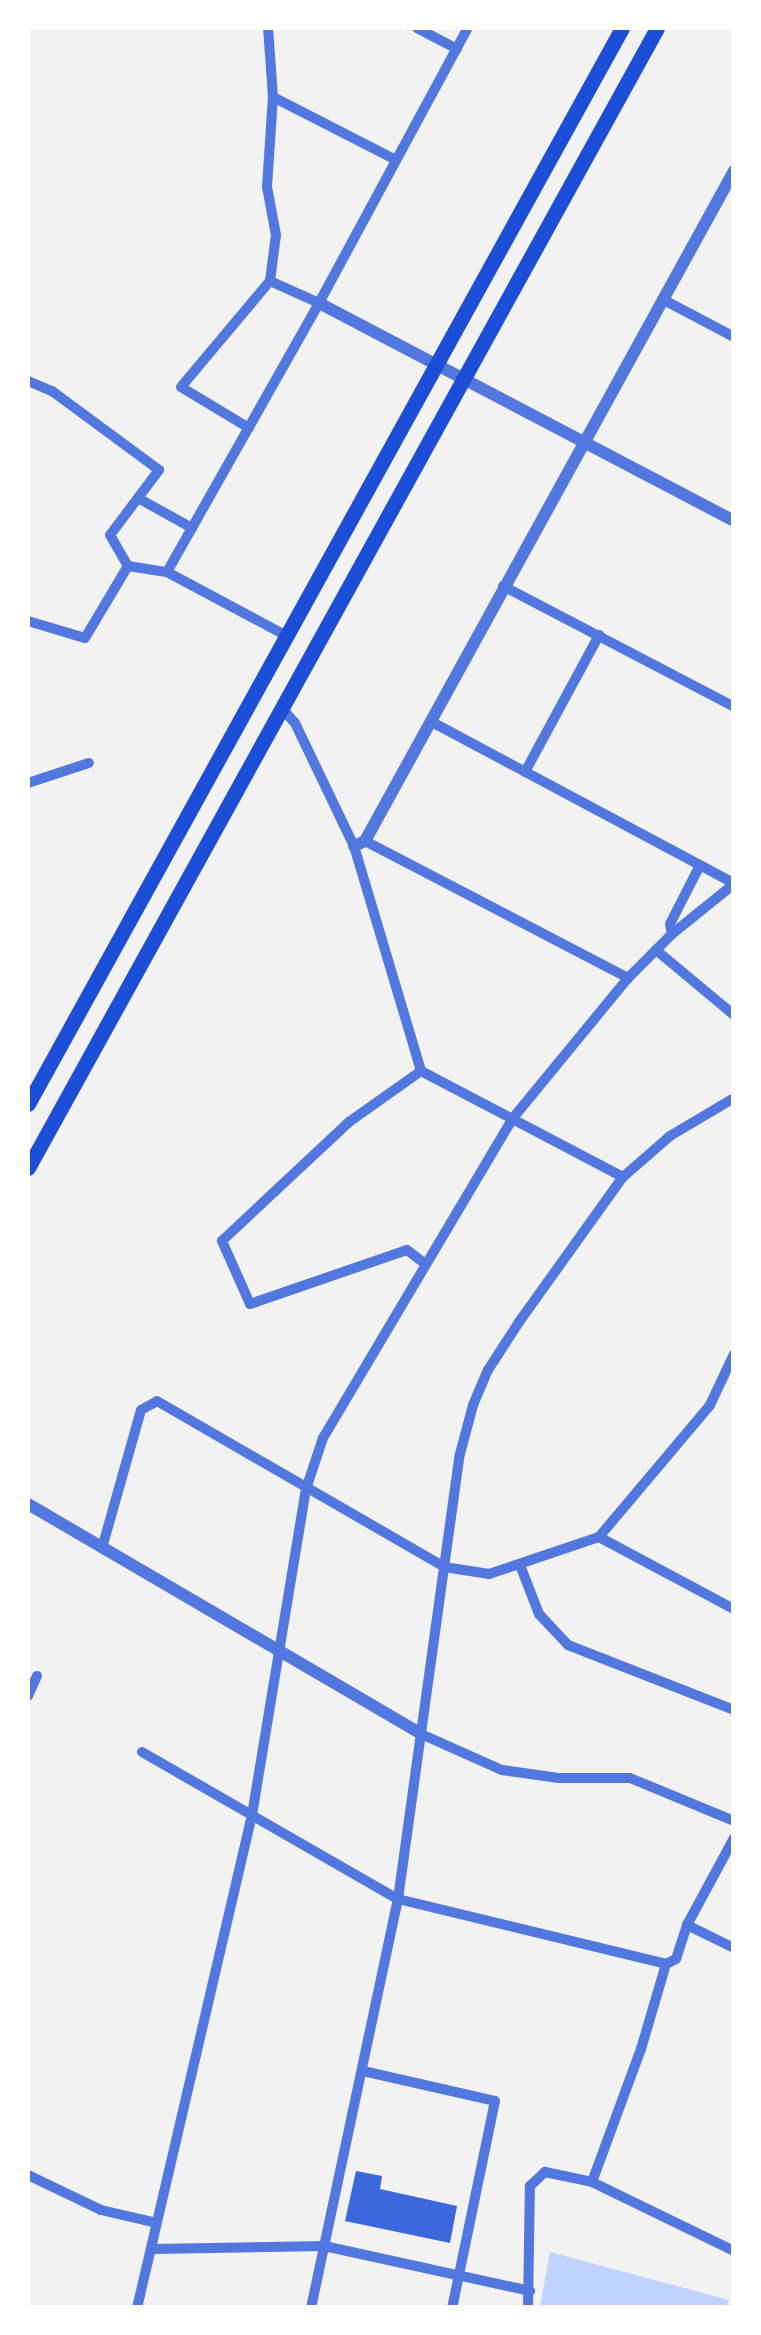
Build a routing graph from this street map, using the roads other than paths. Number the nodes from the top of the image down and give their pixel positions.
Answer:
1 (268, 28) edge
2 (417, 28) edge
3 (468, 28) edge
4 (622, 28) edge
5 (657, 28) edge
6 (456, 49) junction
7 (273, 97) junction
8 (396, 160) junction
9 (734, 171) edge
10 (270, 281) junction
11 (662, 299) junction
12 (320, 303) junction
13 (734, 337) edge
14 (436, 363) junction
15 (463, 377) junction
16 (28, 380) edge
17 (249, 428) junction
18 (583, 440) junction
19 (138, 498) junction
20 (734, 521) edge
21 (192, 528) junction
22 (128, 566) junction
23 (167, 572) junction
24 (503, 586) junction
25 (28, 621) edge
26 (286, 636) junction
27 (599, 636) junction
28 (281, 706) junction
29 (734, 707) edge
30 (430, 721) junction
31 (89, 763) dead end
32 (525, 772) junction
33 (28, 783) edge
34 (360, 844) junction
35 (700, 864) junction
36 (734, 883) edge
37 (672, 934) junction
38 (656, 950) junction
39 (628, 978) junction
40 (734, 1015) edge
41 (421, 1070) junction
42 (734, 1098) edge
43 (28, 1104) edge
44 (513, 1118) junction
45 (28, 1168) edge
46 (623, 1178) junction
47 (424, 1262) junction
48 (732, 1360) edge
49 (306, 1489) junction
50 (28, 1504) edge
51 (598, 1537) junction
52 (102, 1548) junction
53 (520, 1565) junction
54 (444, 1568) junction
55 (734, 1610) edge
56 (278, 1650) junction
57 (37, 1676) dead end
58 (28, 1696) edge
59 (734, 1710) edge
60 (420, 1734) junction
61 (142, 1752) dead end
62 (252, 1815) junction
63 (734, 1821) edge
64 (734, 1838) edge
65 (398, 1898) junction
66 (687, 1925) junction
67 (734, 1948) edge
68 (666, 1964) junction
69 (362, 2071) junction
70 (28, 2175) edge
71 (592, 2182) junction
72 (157, 2223) junction
73 (324, 2246) junction
74 (151, 2249) junction
75 (734, 2251) edge
76 (458, 2277) junction
77 (530, 2291) junction
78 (137, 2308) edge
79 (311, 2308) edge
80 (452, 2308) edge
81 (528, 2308) edge

1 - 7 street
2 - 6 street
3 - 6 street
4 - 14 main road
5 - 15 main road
6 - 8 street
7 - 8 street
7 - 10 street
8 - 12 street
9 - 11 street
10 - 12 street
10 - 17 street
11 - 13 street
11 - 18 street
12 - 14 street
12 - 17 street
14 - 15 street
14 - 26 main road
15 - 18 street
15 - 28 main road
16 - 19 street
17 - 21 street
18 - 20 street
18 - 24 street
19 - 21 street
19 - 22 street
21 - 23 street
22 - 23 street
22 - 25 street
23 - 26 street
24 - 27 street
24 - 30 street
26 - 43 main road
27 - 29 street
27 - 32 street
28 - 34 street
28 - 45 main road
30 - 32 street
30 - 34 street
31 - 33 street
32 - 35 street
34 - 39 street
34 - 41 street
35 - 36 street
35 - 37 street
36 - 37 street
37 - 38 street
38 - 39 street
38 - 40 street
39 - 44 street
41 - 44 street
41 - 47 street
42 - 46 street
44 - 46 street
44 - 47 street
46 - 54 street
47 - 49 street
48 - 51 street
49 - 52 street
49 - 54 street
49 - 56 street
50 - 52 street
51 - 53 street
51 - 55 street
52 - 56 street
53 - 54 street
53 - 59 street
54 - 60 street
56 - 60 street
56 - 62 street
57 - 58 street
60 - 63 street
60 - 65 street
61 - 62 street
62 - 65 street
62 - 72 street
64 - 66 street
65 - 68 street
65 - 69 street
66 - 67 street
66 - 68 street
68 - 71 street
69 - 73 street
69 - 76 street
70 - 72 street
71 - 75 street
71 - 77 street
72 - 74 street
73 - 74 street
73 - 76 street
73 - 79 street
74 - 78 street
76 - 77 street
76 - 80 street
77 - 81 street

